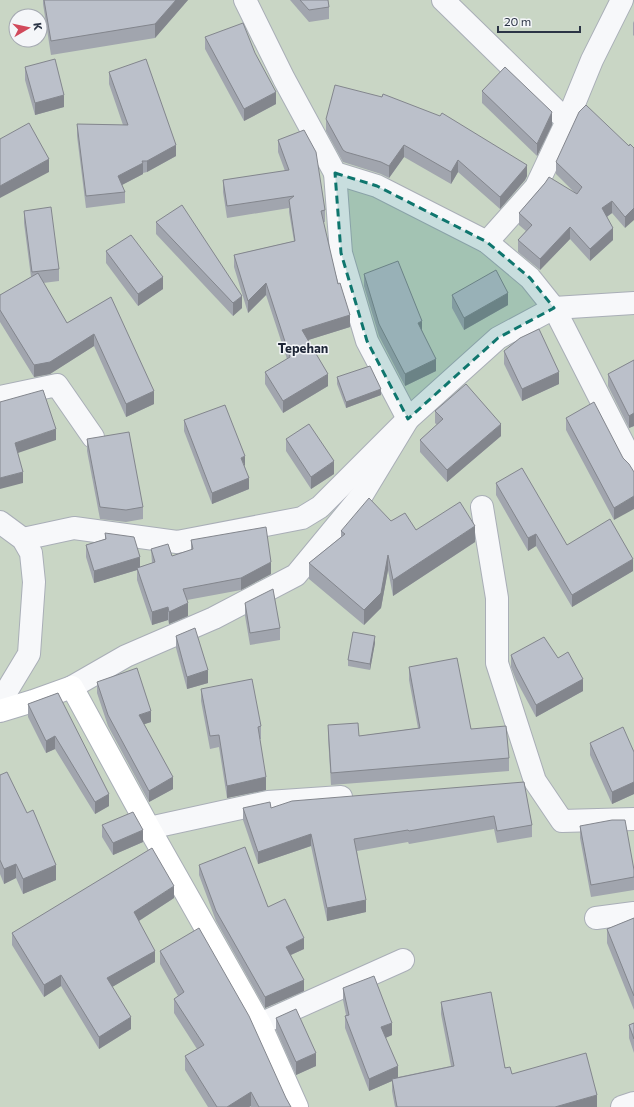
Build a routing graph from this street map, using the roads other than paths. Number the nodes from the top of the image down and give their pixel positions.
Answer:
1 (245, 0) edge
2 (443, 0) edge
3 (622, 0) edge
4 (567, 121) junction
5 (335, 173) junction
6 (487, 242) junction
7 (634, 303) edge
8 (554, 308) junction
9 (0, 397) edge
10 (408, 419) junction
11 (93, 437) edge
12 (634, 465) edge
13 (482, 507) dead end
14 (0, 522) edge
15 (23, 539) junction
16 (72, 687) junction
17 (0, 702) edge
18 (0, 711) edge
19 (360, 796) edge
20 (634, 819) edge
21 (149, 828) junction
22 (634, 913) edge
23 (596, 918) dead end
24 (403, 960) dead end
25 (260, 1024) junction
26 (634, 1103) edge
27 (297, 1107) edge
28 (622, 1107) edge

1 - 5 street
2 - 4 street
3 - 4 street
4 - 6 street
5 - 6 street
5 - 10 street
6 - 8 street
7 - 8 street
8 - 10 street
8 - 12 street
9 - 11 street
10 - 15 street
10 - 16 street
13 - 20 street
14 - 15 street
15 - 17 street
16 - 18 street
16 - 21 street
19 - 21 street
21 - 25 street
22 - 23 street
24 - 25 street
25 - 27 street
26 - 28 street

